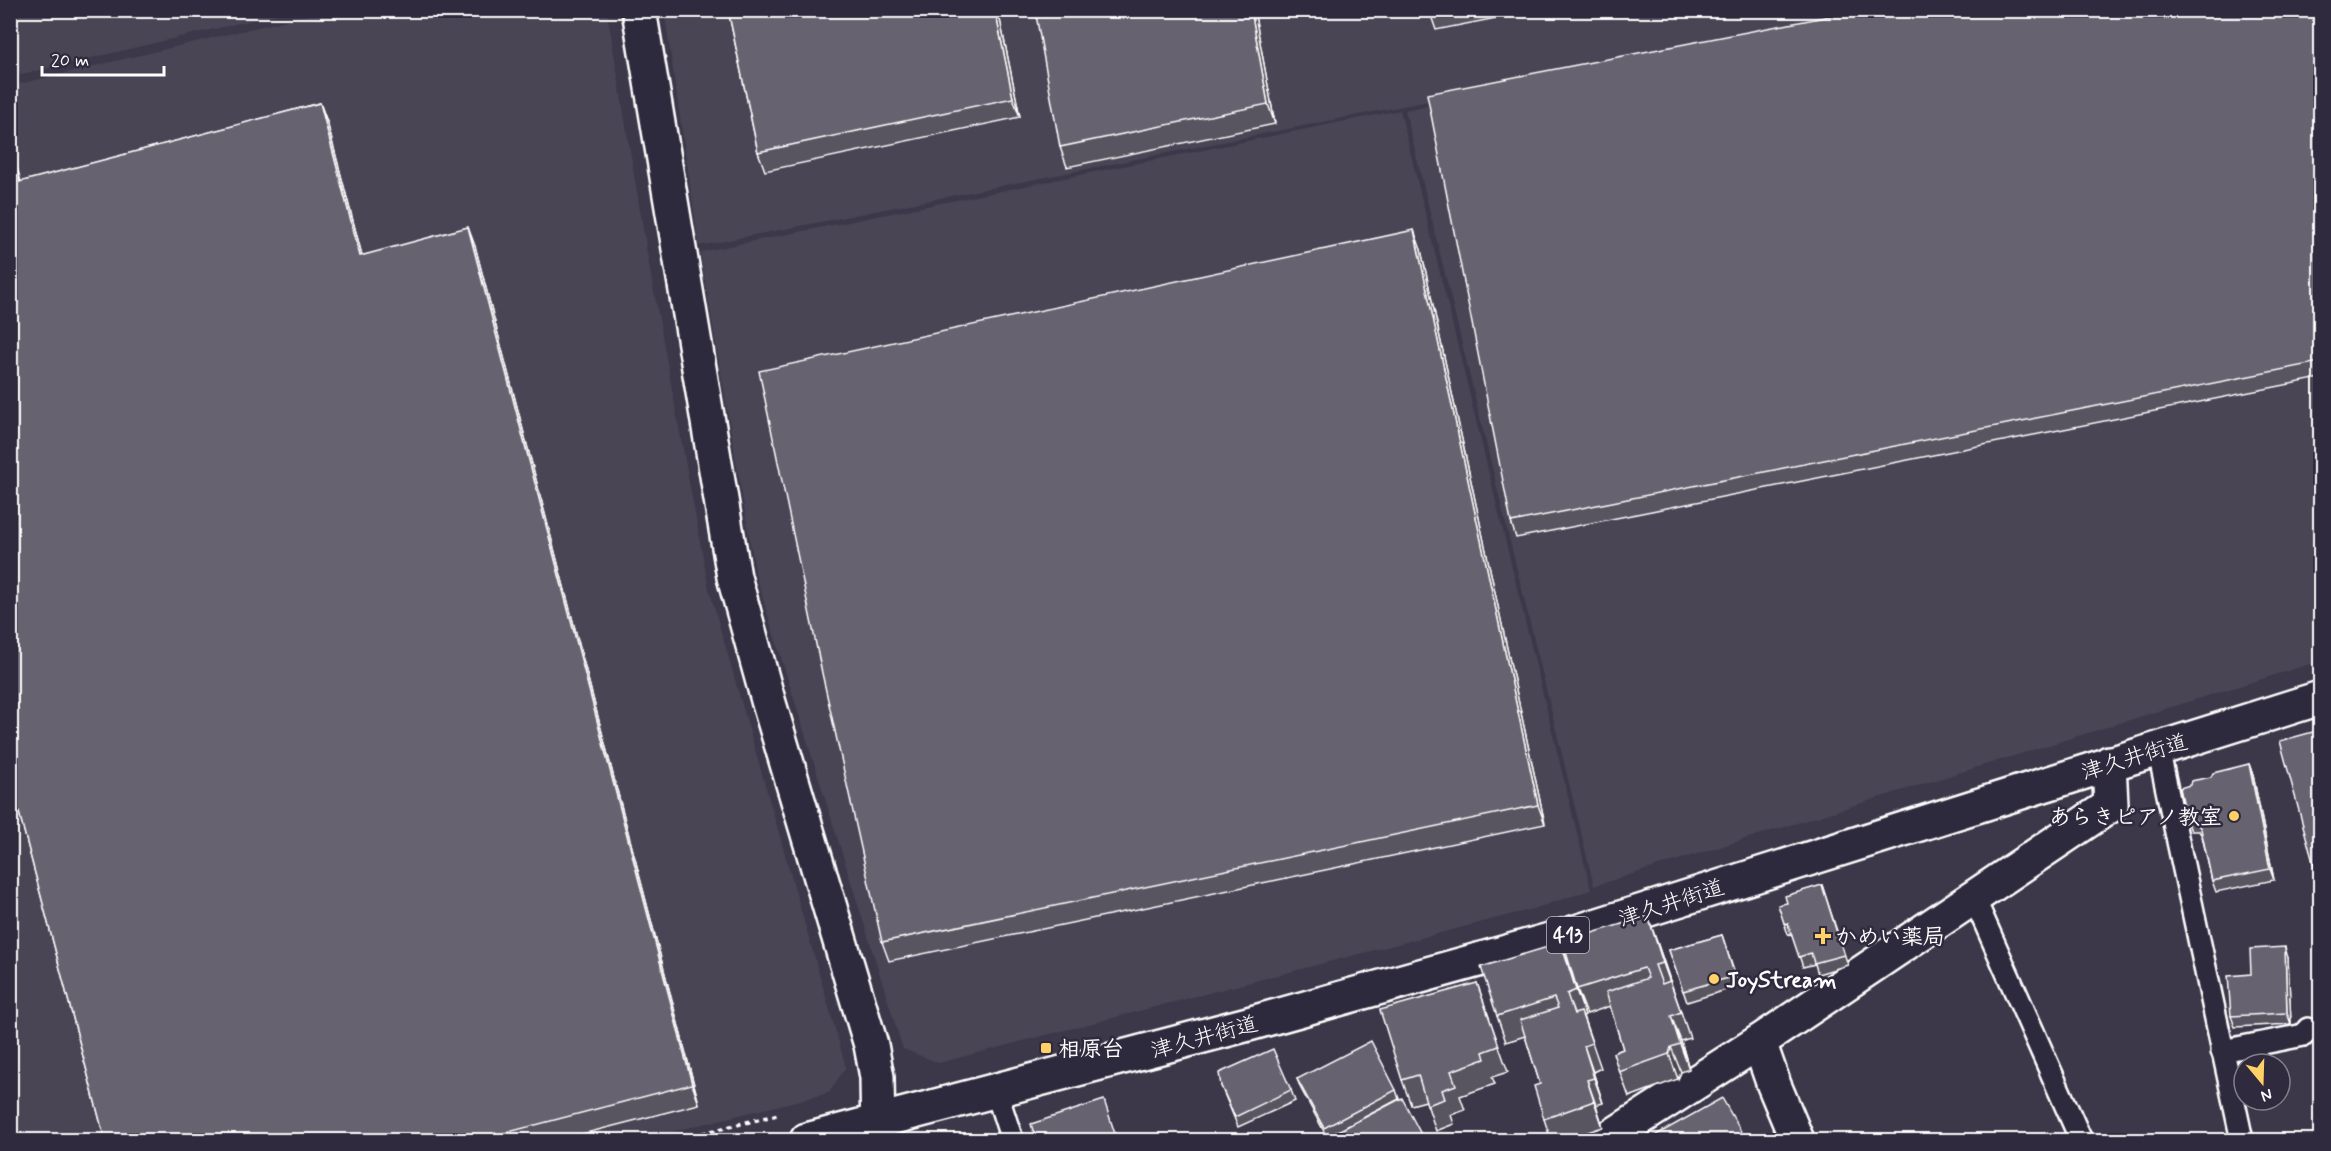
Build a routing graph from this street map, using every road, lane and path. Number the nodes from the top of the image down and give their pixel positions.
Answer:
1 (639, 10) edge
2 (2320, 698) edge
3 (2158, 748) junction
4 (2109, 763) junction
5 (1974, 898) junction
6 (2308, 1029) dead end
7 (1759, 1042) junction
8 (2222, 1051) junction
9 (996, 1091) junction
10 (790, 1111) dead end
11 (878, 1131) edge
12 (676, 1140) edge
13 (807, 1140) edge
14 (1012, 1140) edge
15 (1606, 1140) edge
16 (1797, 1140) edge
17 (2081, 1140) edge
18 (2242, 1140) edge

1 - 11 main road
2 - 3 main road, 津久井街道 / 413
3 - 4 main road, 津久井街道 / 413
3 - 8 lane
4 - 5 main road
4 - 9 main road, 津久井街道 / 413
5 - 7 main road
5 - 17 lane
6 - 8 lane
7 - 15 main road
7 - 16 main road
8 - 18 lane
9 - 11 main road, 津久井街道 / 413
9 - 14 lane
10 - 12 path
11 - 13 main road, 津久井街道 / 413

